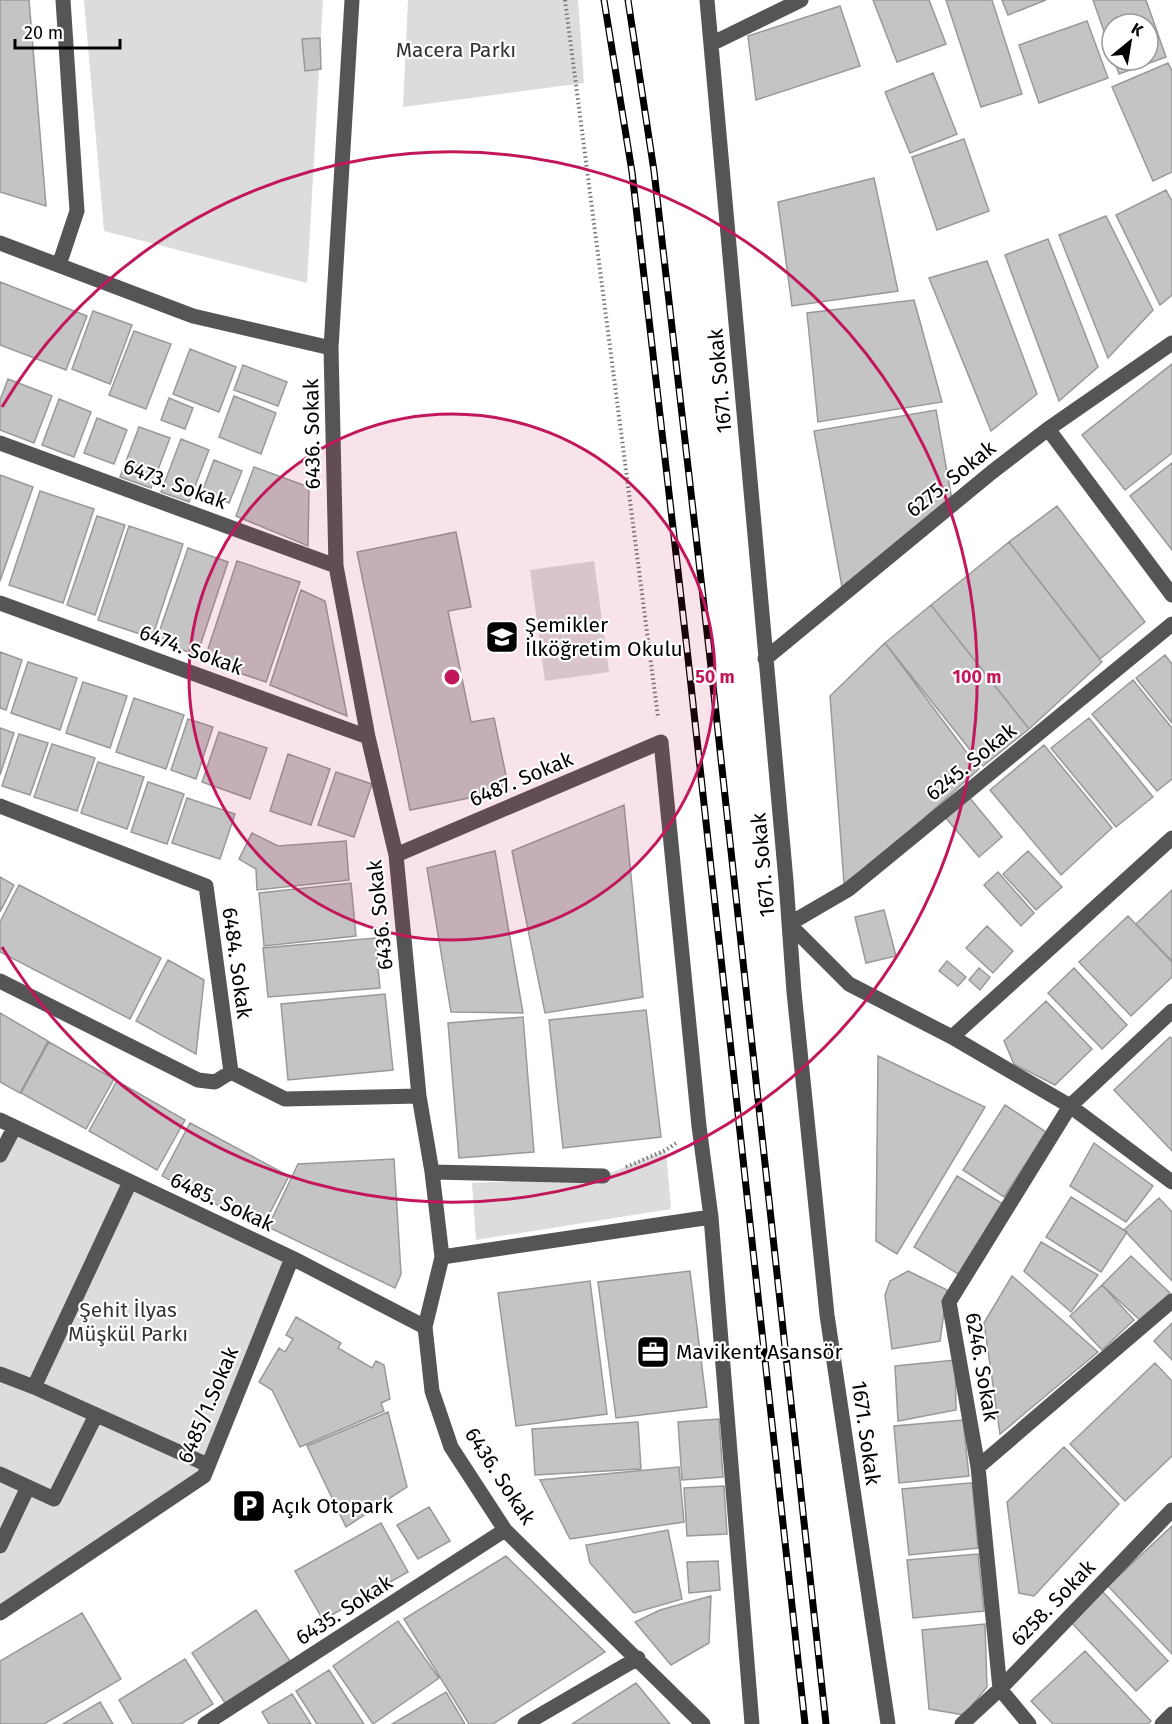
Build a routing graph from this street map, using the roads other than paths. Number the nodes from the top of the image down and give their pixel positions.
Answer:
1 (63, 0) edge
2 (352, 0) edge
3 (707, 0) edge
4 (801, 0) edge
5 (711, 44) junction
6 (0, 243) edge
7 (59, 265) junction
8 (1172, 343) edge
9 (331, 348) junction
10 (1048, 429) junction
11 (0, 443) edge
12 (336, 566) junction
13 (1172, 596) edge
14 (0, 603) edge
15 (1172, 624) edge
16 (765, 659) junction
17 (368, 737) junction
18 (0, 806) edge
19 (1172, 838) edge
20 (396, 855) junction
21 (789, 924) junction
22 (0, 981) edge
23 (1172, 1011) edge
24 (952, 1037) junction
25 (231, 1072) junction
26 (419, 1096) junction
27 (1070, 1106) junction
28 (0, 1120) edge
29 (14, 1128) junction
30 (0, 1155) edge
31 (432, 1172) junction
32 (603, 1176) road end
33 (130, 1182) junction
34 (1172, 1182) edge
35 (711, 1217) junction
36 (442, 1257) junction
37 (292, 1258) junction
38 (1172, 1301) edge
39 (424, 1327) junction
40 (0, 1374) edge
41 (34, 1387) junction
42 (96, 1415) junction
43 (208, 1465) junction
44 (978, 1467) junction
45 (0, 1474) edge
46 (28, 1487) junction
47 (1172, 1510) edge
48 (505, 1530) junction
49 (0, 1546) edge
50 (0, 1612) edge
51 (638, 1658) junction
52 (1000, 1689) junction
53 (1172, 1714) edge
54 (205, 1724) edge
55 (525, 1724) edge
56 (703, 1724) edge
57 (752, 1724) edge
58 (888, 1724) edge
59 (962, 1724) edge
60 (1029, 1724) edge
61 (1162, 1724) edge

1 - 7 street
2 - 9 street
3 - 5 street, 1671. Sokak
4 - 5 street
5 - 16 street, 1671. Sokak
6 - 7 street, 6436. Sokak
7 - 9 street, 6436. Sokak
8 - 10 street, 6275. Sokak
9 - 12 street, 6436. Sokak
10 - 13 street
10 - 16 street, 6275. Sokak
11 - 12 street, 6473. Sokak
12 - 17 street, 6436. Sokak
14 - 17 street, 6474. Sokak
15 - 21 street, 6245. Sokak
16 - 21 street, 1671. Sokak
17 - 20 street, 6436. Sokak
18 - 25 street, 6484. Sokak
19 - 24 street
20 - 26 street, 6436. Sokak
20 - 35 street, 6487. Sokak
21 - 24 street
21 - 58 street, 1671. Sokak
22 - 25 street
23 - 27 street, 6246. Sokak
24 - 27 street
25 - 26 street
26 - 31 street, 6436. Sokak
27 - 34 street
27 - 44 street, 6246. Sokak
28 - 29 street, 6485. Sokak
29 - 30 street
29 - 33 street, 6485. Sokak
31 - 32 street
31 - 36 street, 6436. Sokak
33 - 37 street, 6485. Sokak
33 - 41 street
35 - 36 street
35 - 57 street
36 - 39 street, 6436. Sokak
37 - 39 street, 6485. Sokak
37 - 43 street, 6485/1.Sokak
38 - 44 street
39 - 48 street, 6436. Sokak
40 - 41 street
41 - 42 street
42 - 43 street
42 - 46 street
43 - 50 street, 6485/1.Sokak
44 - 52 street, 6246. Sokak
45 - 46 street
46 - 49 street
47 - 52 street, 6258. Sokak
48 - 51 street, 6436. Sokak
48 - 54 street, 6435. Sokak
51 - 55 street
51 - 56 street, 6436. Sokak
52 - 59 street, 6258. Sokak
52 - 60 street
53 - 61 street

